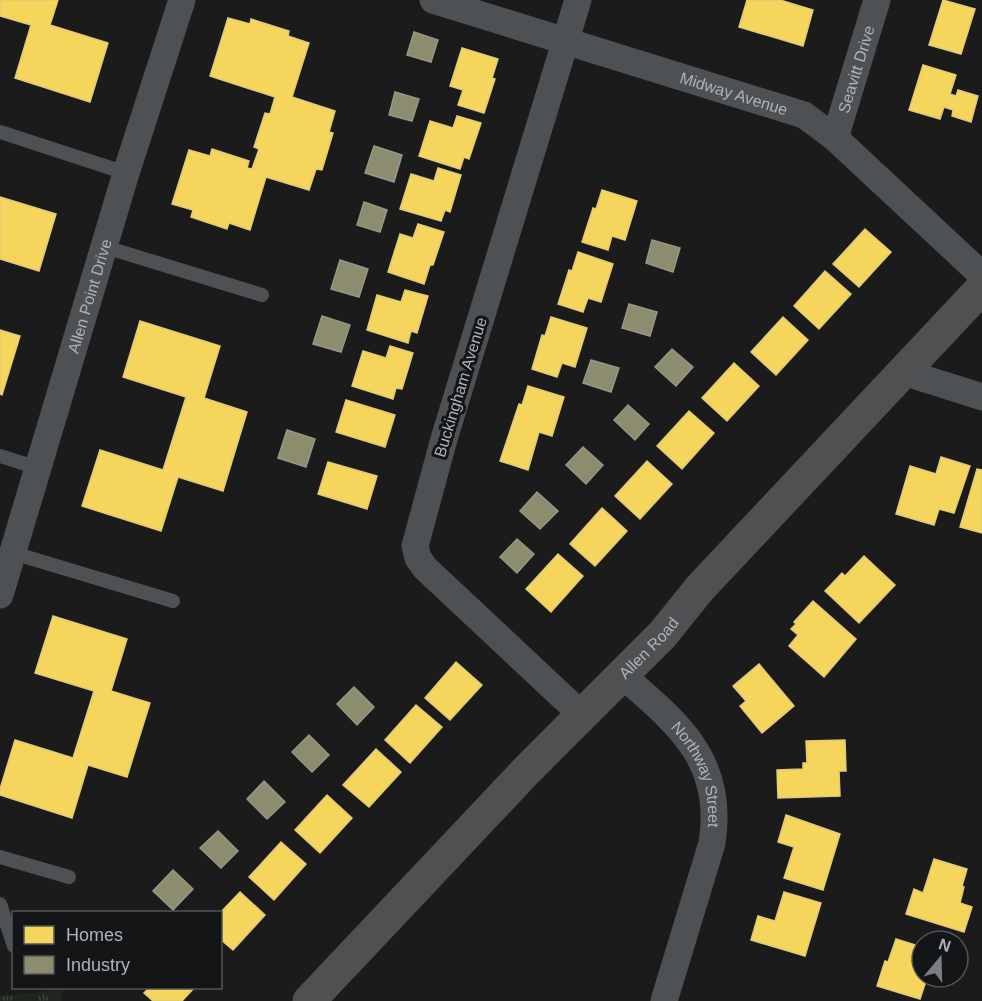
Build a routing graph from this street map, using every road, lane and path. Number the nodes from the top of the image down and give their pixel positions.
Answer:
1 (182, 0) edge
2 (433, 0) edge
3 (578, 0) edge
4 (877, 0) edge
5 (565, 40) junction
6 (0, 132) edge
7 (835, 138) junction
8 (126, 173) junction
9 (105, 247) junction
10 (982, 275) edge
11 (982, 288) edge
12 (262, 295) dead end
13 (903, 372) junction
14 (982, 397) edge
15 (0, 456) edge
16 (38, 468) junction
17 (13, 552) junction
18 (0, 594) edge
19 (173, 602) dead end
20 (622, 675) junction
21 (582, 715) junction
22 (0, 856) edge
23 (69, 877) dead end
24 (0, 904) edge
25 (12, 939) edge
26 (309, 1001) edge
27 (664, 1001) edge

1 - 8 street, Allen Point Drive
2 - 5 street, Midway Avenue
3 - 5 street, Buckingham Avenue
4 - 7 street, Seavitt Drive
5 - 7 street, Midway Avenue
5 - 21 street, Buckingham Avenue
6 - 8 lane
7 - 10 street, Midway Avenue
8 - 9 street, Allen Point Drive
9 - 12 lane
9 - 16 street, Allen Point Drive
11 - 13 main road, Allen Road
13 - 14 street
13 - 20 main road, Allen Road
15 - 16 lane
16 - 17 street, Allen Point Drive
17 - 18 street, Allen Point Drive
17 - 19 lane
20 - 21 main road, Allen Road
20 - 27 street, Northway Street
21 - 26 main road, Allen Road
22 - 23 lane
24 - 25 lane

